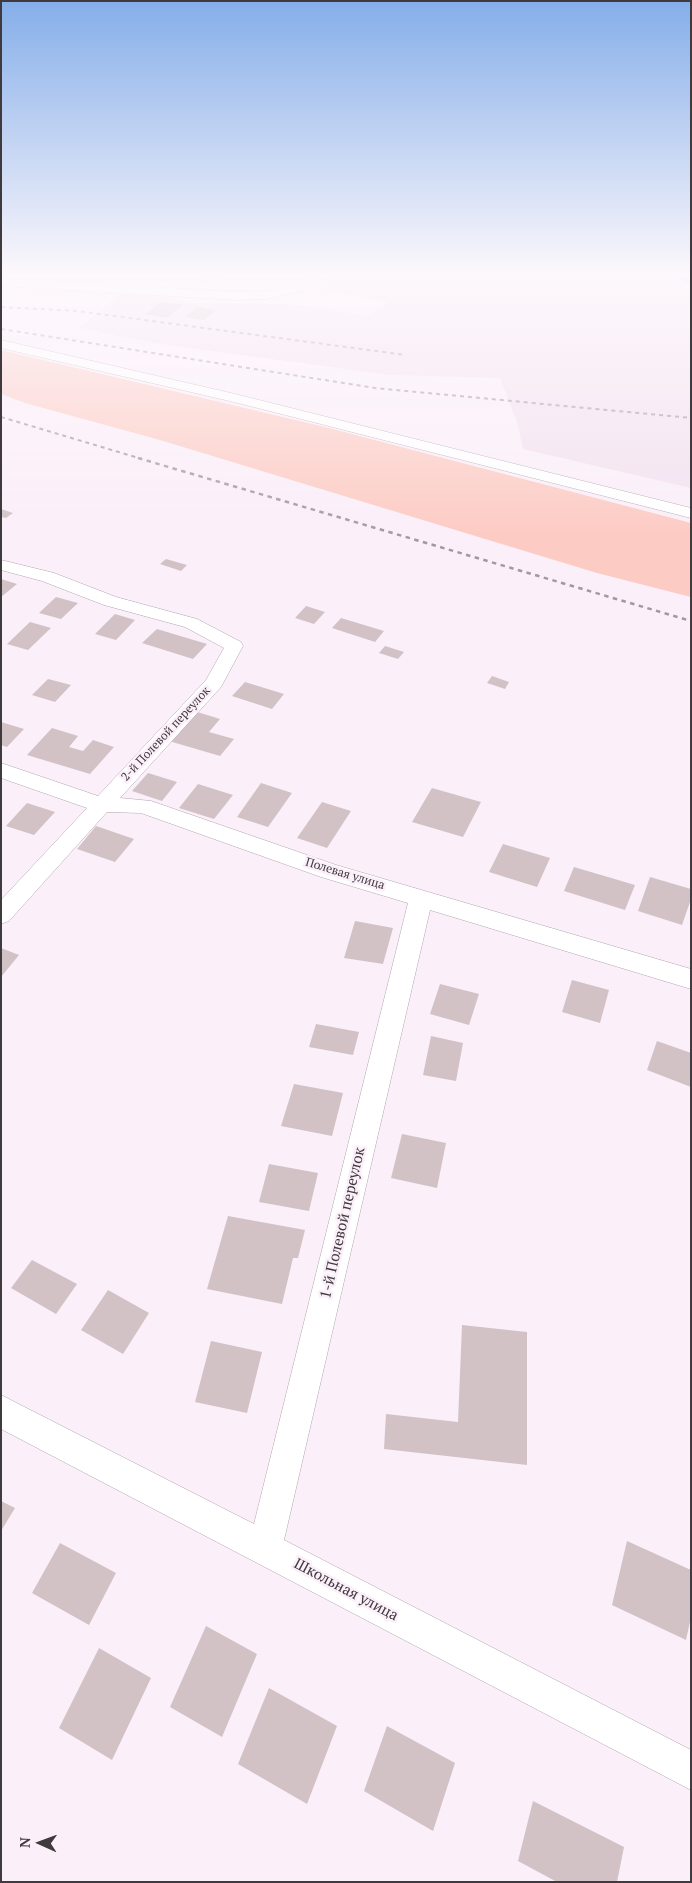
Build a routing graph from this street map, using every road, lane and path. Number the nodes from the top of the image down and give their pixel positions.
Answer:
1 (83, 363) edge
2 (691, 514) edge
3 (1, 565) edge
4 (1, 770) edge
5 (100, 805) junction
6 (421, 897) junction
7 (1, 914) edge
8 (691, 979) edge
9 (1, 1411) edge
10 (265, 1548) junction
11 (691, 1771) edge

1 - 2 street
3 - 5 street, 2-й Полевой переулок
4 - 5 street, Полевая улица
5 - 6 street, Полевая улица
5 - 7 street, 2-й Полевой переулок
6 - 8 street, Полевая улица
6 - 10 street, 1-й Полевой переулок
9 - 10 street, Школьная улица
10 - 11 street, Школьная улица

